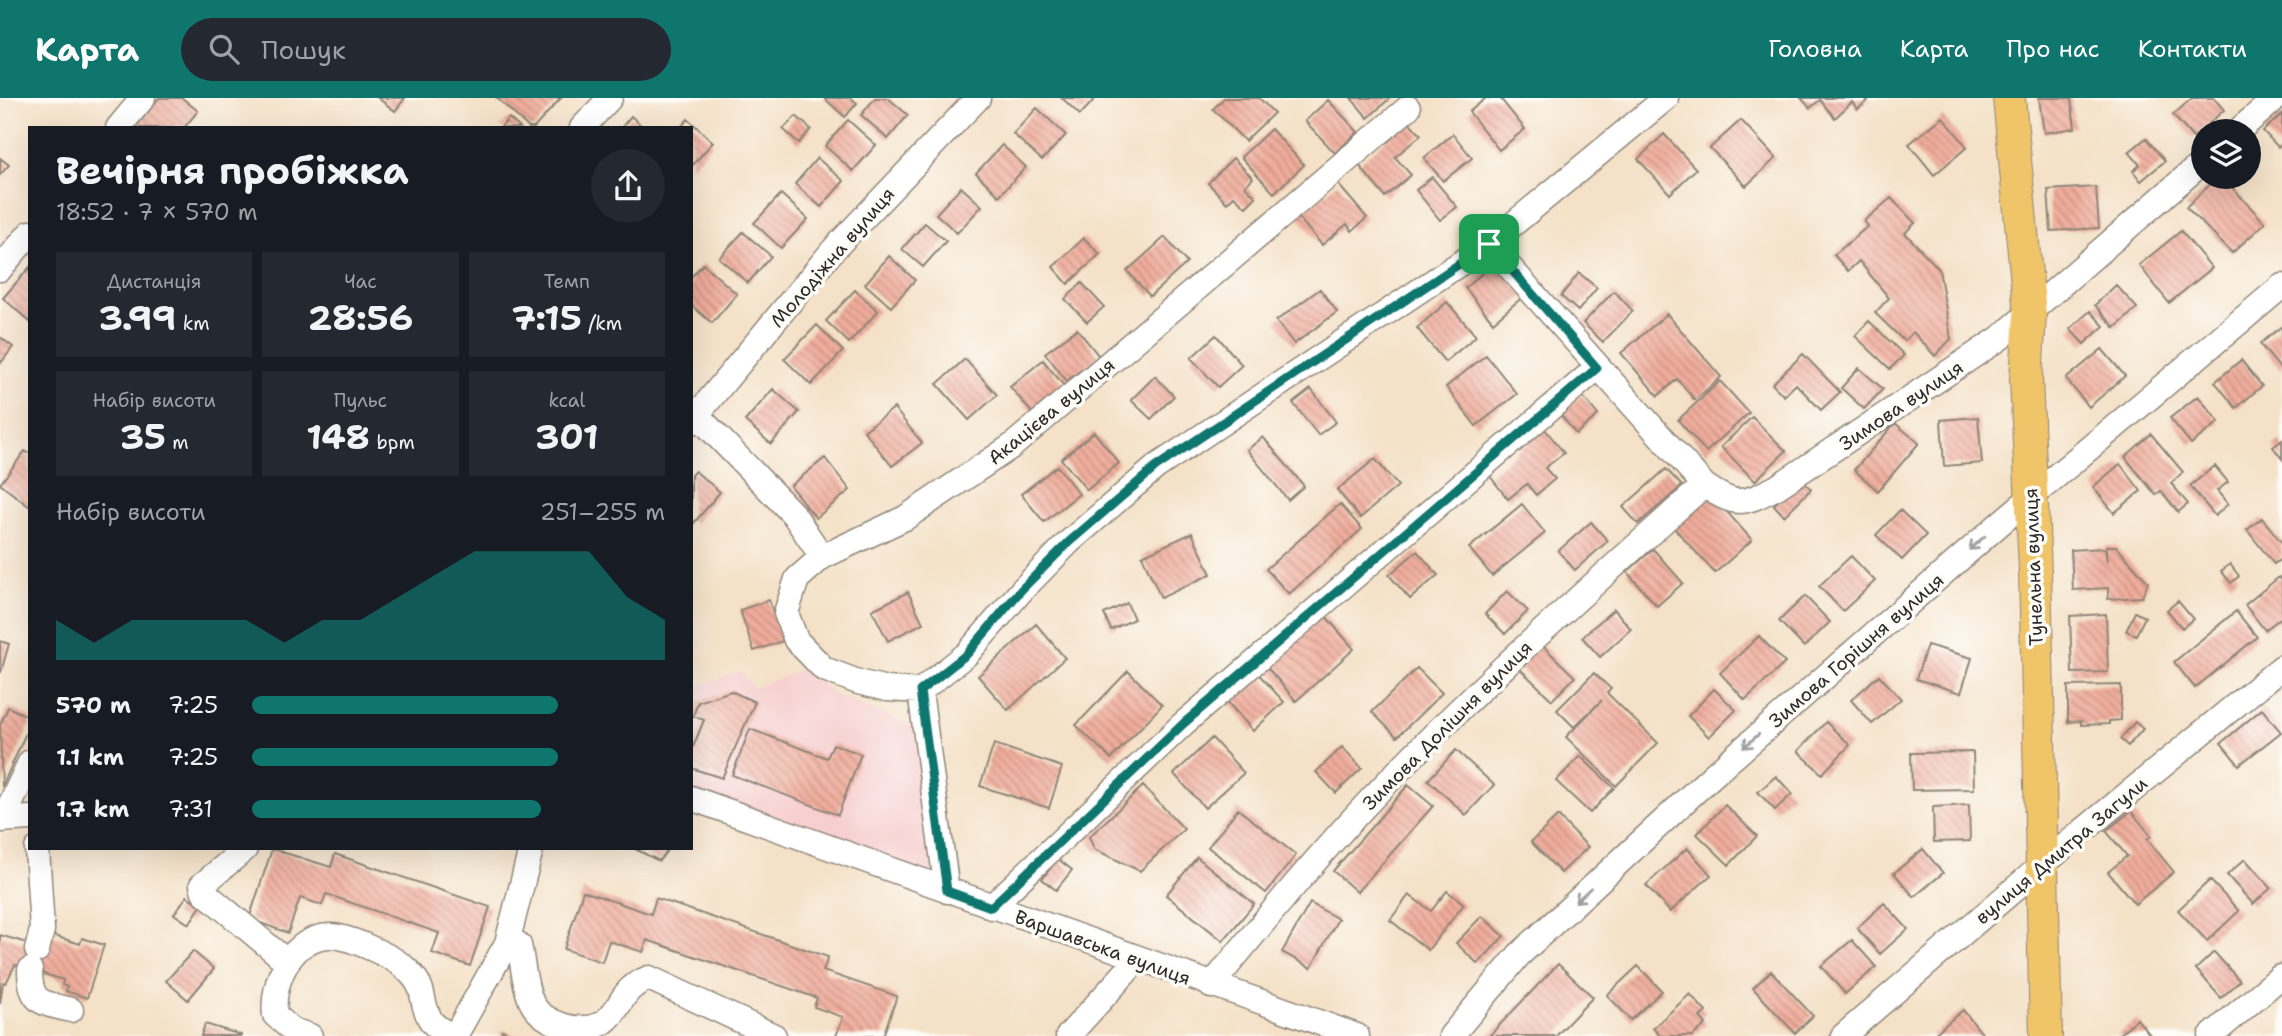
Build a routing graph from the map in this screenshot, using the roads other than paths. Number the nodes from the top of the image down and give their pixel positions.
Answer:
1 (143, 98) edge
2 (610, 98) edge
3 (978, 98) edge
4 (1666, 98) edge
5 (2009, 98) edge
6 (2276, 98) edge
7 (1408, 108) dead end
8 (2252, 119) edge
9 (120, 126) edge
10 (584, 126) edge
11 (2191, 173) edge
12 (28, 238) edge
13 (1489, 244) junction
14 (0, 269) edge
15 (2282, 286) edge
16 (2030, 315) junction
17 (1597, 368) junction
18 (694, 418) edge
19 (1704, 485) junction
20 (2029, 499) junction
21 (822, 557) junction
22 (2282, 667) edge
23 (920, 691) junction
24 (28, 766) edge
25 (693, 799) edge
26 (28, 818) edge
27 (1, 820) edge
28 (37, 850) edge
29 (245, 850) edge
30 (531, 850) edge
31 (2041, 867) junction
32 (947, 891) junction
33 (991, 907) junction
34 (509, 937) junction
35 (1137, 960) junction
36 (286, 961) junction
37 (2280, 977) dead end
38 (1212, 986) junction
39 (71, 1010) dead end
40 (310, 1036) edge
41 (453, 1036) edge
42 (774, 1036) edge
43 (1068, 1036) edge
44 (1357, 1036) edge
45 (1451, 1036) edge
46 (1843, 1036) edge
47 (2046, 1036) edge
48 (2211, 1036) edge

1 - 9 street
2 - 10 street
3 - 18 street, Молодіжна вулиця
4 - 13 street
5 - 16 main road, Тунельна вулиця
6 - 8 street
7 - 21 street, Акацієва вулиця
11 - 16 street, Зимова вулиця
12 - 14 street
13 - 17 street, Зимова вулиця
13 - 23 street
15 - 20 street, Зимова Горішня вулиця
16 - 19 street, Зимова вулиця
16 - 20 main road, Тунельна вулиця
17 - 19 street, Зимова вулиця
17 - 33 street
18 - 21 street
19 - 38 street, Зимова Долішня вулиця
20 - 31 main road, Тунельна вулиця
20 -> 45 street, Зимова Горішня вулиця
21 - 23 street, Акацієва вулиця
22 - 31 street, вулиця Дмитра Загули
23 - 32 street
24 - 27 street
25 - 32 street, Варшавська вулиця
26 - 27 street
28 - 39 street
29 - 36 street
30 - 34 street
31 - 46 street, вулиця Дмитра Загули
31 - 47 main road, Тунельна вулиця
32 - 33 street, Варшавська вулиця
33 - 35 street, Варшавська вулиця
34 - 41 street
34 - 42 street
35 - 38 street, Варшавська вулиця
35 - 43 street
36 - 40 street
36 - 41 street
37 - 48 street
38 - 44 street, Варшавська вулиця

